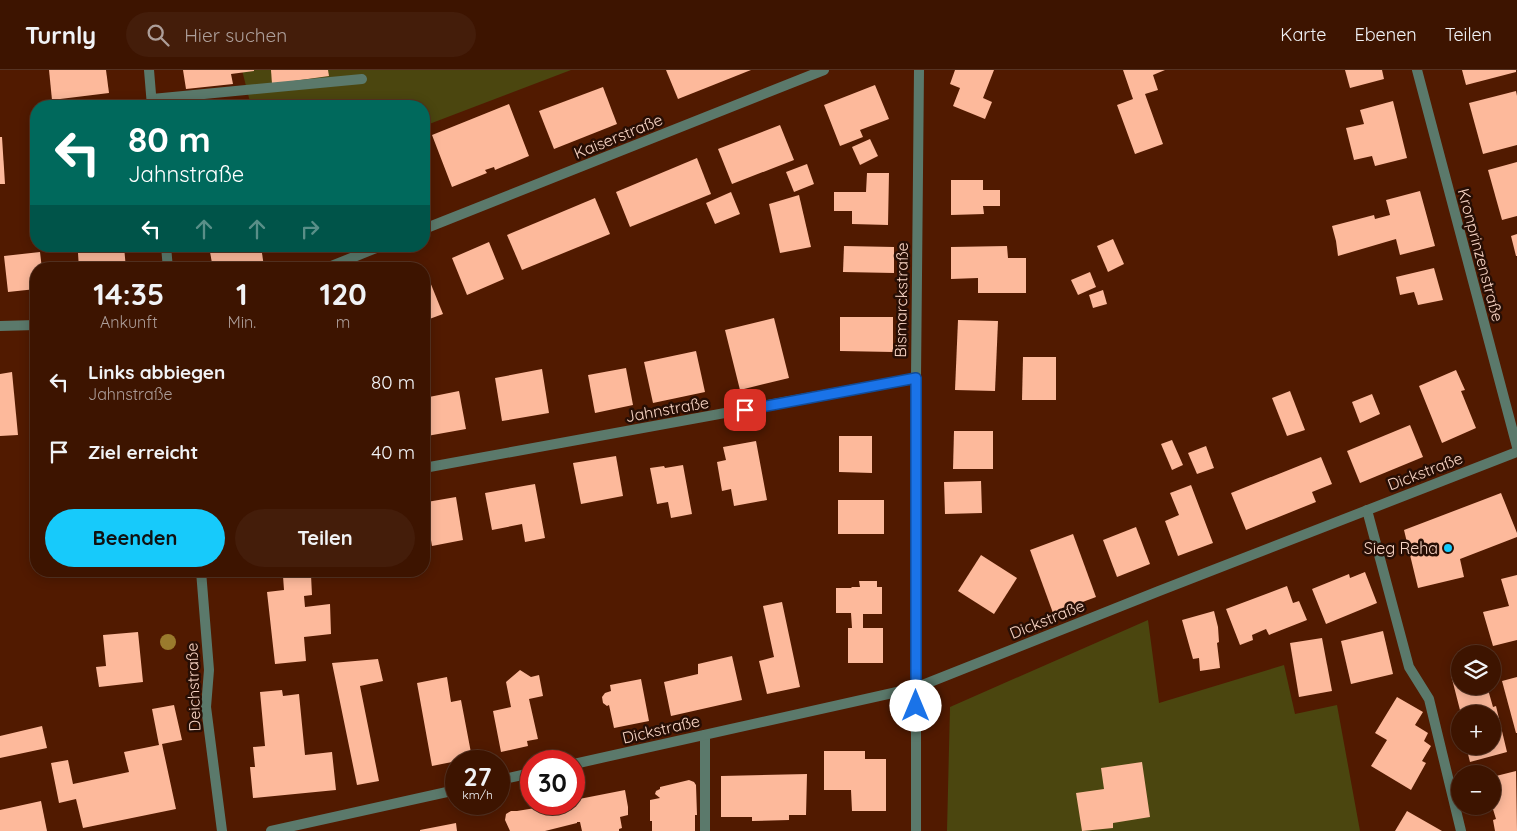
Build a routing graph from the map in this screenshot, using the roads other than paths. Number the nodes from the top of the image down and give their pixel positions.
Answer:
1 (149, 70) edge
2 (824, 70) edge
3 (919, 70) edge
4 (1417, 70) edge
5 (362, 79) dead end
6 (152, 100) edge
7 (170, 100) edge
8 (430, 227) edge
9 (365, 252) edge
10 (341, 262) edge
11 (30, 325) edge
12 (0, 326) edge
13 (916, 378) junction
14 (1517, 447) edge
15 (1517, 452) edge
16 (430, 467) edge
17 (1367, 510) junction
18 (201, 577) edge
19 (916, 688) junction
20 (705, 735) junction
21 (585, 762) edge
22 (445, 793) edge
23 (315, 826) edge
24 (222, 831) edge
25 (271, 831) edge
26 (704, 831) edge
27 (916, 831) edge
28 (1461, 831) edge

1 - 6 street
2 - 8 street, Kaiserstraße
3 - 13 street, Bismarckstraße
4 - 14 street, Kronprinzenstraße
5 - 7 street
9 - 10 street
11 - 12 street
13 - 16 street, Jahnstraße
13 - 19 street, Bismarckstraße
15 - 17 street, Dickstraße
17 - 19 street, Dickstraße
17 - 28 street
18 - 24 street, Deichstraße
19 - 20 street, Dickstraße
19 - 27 street, Bismarckstraße
20 - 21 street, Dickstraße
20 - 26 street
22 - 23 street
23 - 25 street

